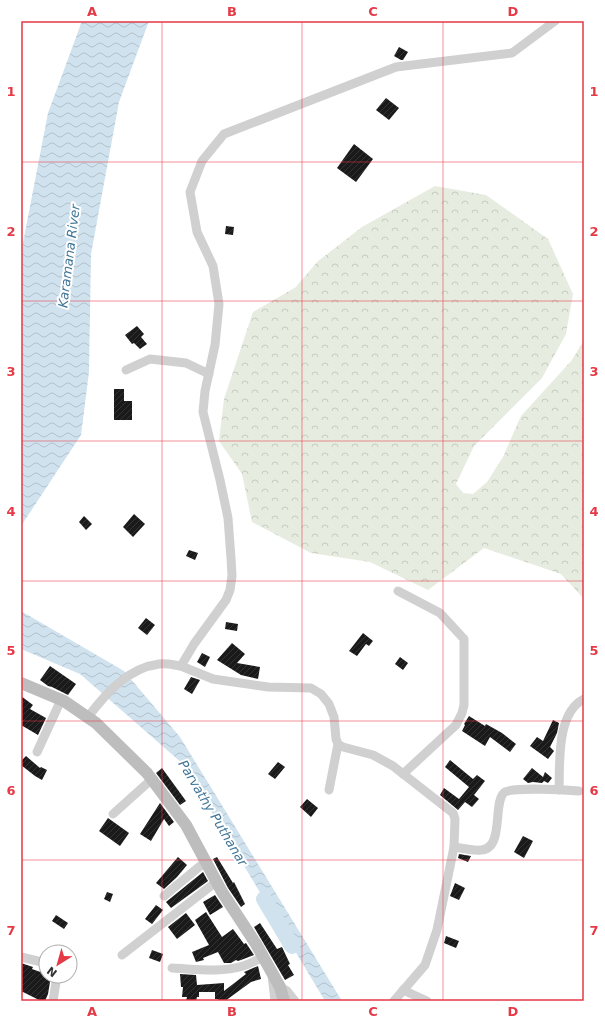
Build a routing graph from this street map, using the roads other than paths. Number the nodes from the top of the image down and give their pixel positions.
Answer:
1 (555, 21) edge
2 (126, 370) dead end
3 (209, 374) junction
4 (398, 591) dead end
5 (181, 666) junction
6 (21, 683) edge
7 (584, 699) edge
8 (61, 700) junction
9 (88, 717) junction
10 (338, 744) junction
11 (37, 752) dead end
12 (403, 774) junction
13 (152, 779) junction
14 (329, 790) dead end
15 (559, 790) junction
16 (578, 791) dead end
17 (113, 814) dead end
18 (454, 847) junction
19 (205, 862) junction
20 (216, 882) junction
21 (164, 896) dead end
22 (122, 955) dead end
23 (21, 957) edge
24 (263, 957) junction
25 (38, 961) edge
26 (172, 968) dead end
27 (272, 973) junction
28 (56, 984) edge
29 (280, 987) junction
30 (403, 990) junction
31 (53, 1001) edge
32 (275, 1001) edge
33 (284, 1001) edge
34 (295, 1001) edge
35 (394, 1001) edge
36 (427, 1001) edge

1 - 3 street
2 - 3 street
3 - 5 street
4 - 12 street
5 - 9 street
5 - 10 street
6 - 8 street
7 - 15 street
8 - 9 street
8 - 11 street
9 - 13 street
10 - 12 street
10 - 14 street
12 - 18 street
13 - 17 street
13 - 19 street
15 - 16 street
15 - 18 street
18 - 30 street
19 - 20 street
19 - 21 street
20 - 22 street
20 - 24 street
23 - 25 street
24 - 26 street
24 - 27 street
27 - 29 street
27 - 32 street
28 - 31 street
29 - 33 street
29 - 34 street
30 - 35 street
30 - 36 street

